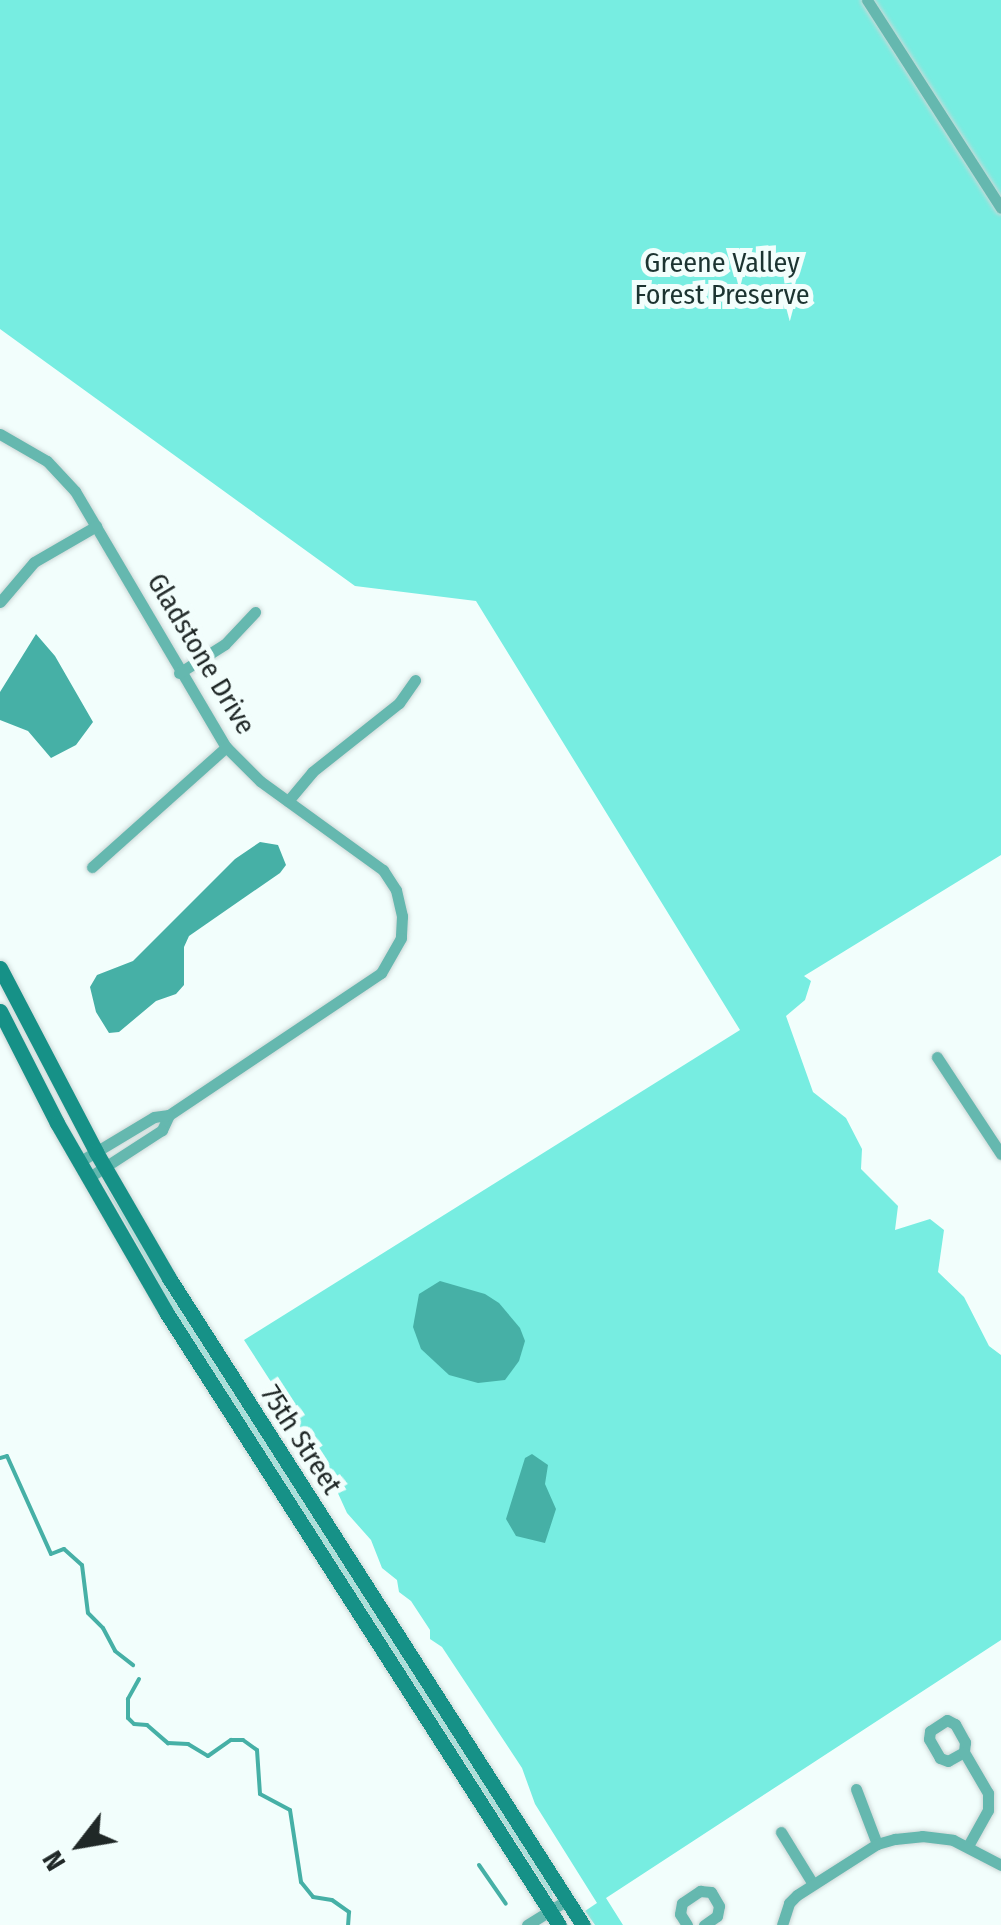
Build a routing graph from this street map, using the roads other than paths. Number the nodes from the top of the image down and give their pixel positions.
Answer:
1 (867, 0) edge
2 (1001, 208) edge
3 (0, 434) edge
4 (96, 526) junction
5 (0, 602) edge
6 (255, 612) dead end
7 (179, 672) junction
8 (415, 680) dead end
9 (226, 748) junction
10 (288, 802) junction
11 (92, 867) dead end
12 (0, 968) edge
13 (0, 1011) edge
14 (937, 1057) dead end
15 (170, 1115) junction
16 (96, 1152) junction
17 (1001, 1154) edge
18 (79, 1162) junction
19 (105, 1168) junction
20 (88, 1178) junction
21 (964, 1752) dead end
22 (856, 1789) dead end
23 (781, 1832) dead end
24 (877, 1844) junction
25 (968, 1846) junction
26 (1001, 1865) edge
27 (814, 1884) junction
28 (558, 1911) edge
29 (707, 1924) edge
30 (528, 1925) edge
31 (583, 1925) edge
32 (686, 1925) edge
33 (782, 1925) edge

1 - 2 street
3 - 4 street, Gladstone Drive
4 - 5 street
4 - 7 street, Gladstone Drive
6 - 7 street
7 - 9 street, Gladstone Drive
8 - 10 street
9 - 10 street, Gladstone Drive
9 - 11 street
10 - 15 street, Gladstone Drive
12 - 16 main road, 75th Street
13 - 18 main road, 75th Street
14 - 17 street
15 - 16 street, Gladstone Drive
15 - 19 street, Gladstone Drive
16 - 18 street, Gladstone Drive
16 - 19 main road, 75th Street
18 - 20 main road, 75th Street
19 - 20 street, Gladstone Drive
19 - 28 main road, 75th Street
20 - 28 main road, 75th Street
21 - 25 street
22 - 24 street
23 - 27 street
24 - 25 street
24 - 27 street
25 - 26 street
27 - 33 street
28 - 30 street
28 - 31 main road, 75th Street
29 - 32 street

